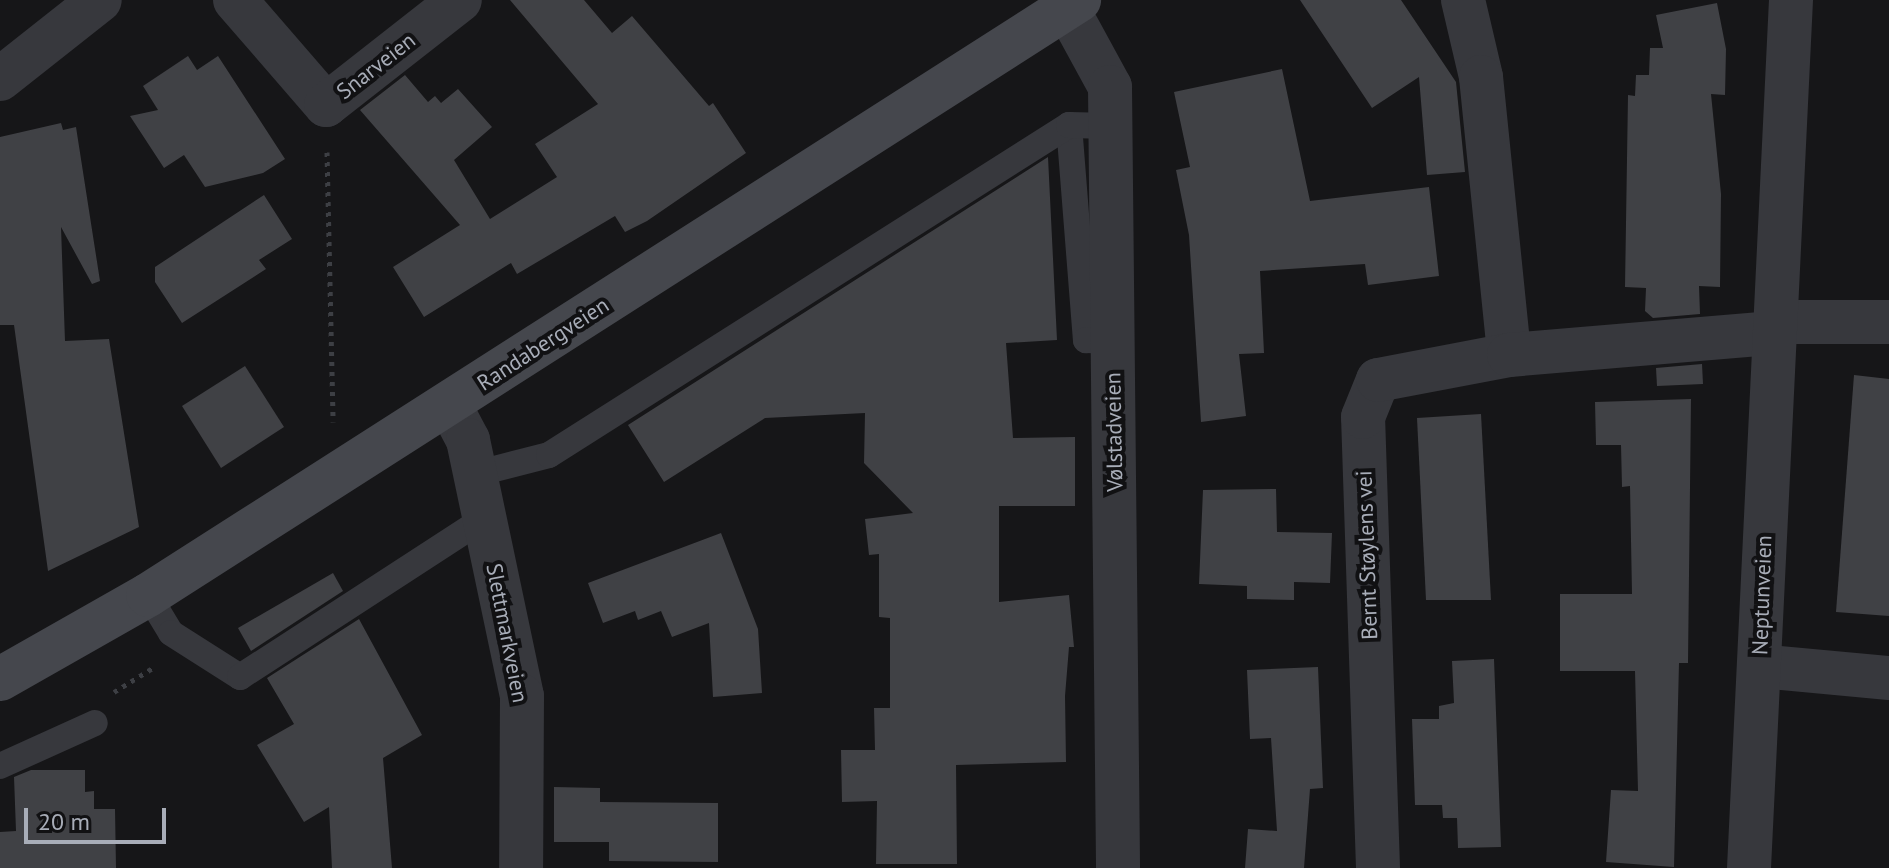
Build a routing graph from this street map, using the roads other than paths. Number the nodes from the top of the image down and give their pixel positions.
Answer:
1 (100, 0) edge
2 (235, 0) edge
3 (460, 0) edge
4 (1463, 0) edge
5 (1791, 0) edge
6 (1073, 4) edge
7 (0, 79) edge
8 (1090, 126) junction
9 (1889, 322) edge
10 (1774, 328) junction
11 (1509, 355) junction
12 (449, 404) junction
13 (475, 474) junction
14 (485, 518) junction
15 (148, 595) junction
16 (1759, 666) junction
17 (1889, 678) edge
18 (0, 679) edge
19 (95, 723) road end
20 (0, 766) edge
21 (521, 868) edge
22 (1118, 868) edge
23 (1378, 868) edge
24 (1749, 868) edge

1 - 7 street
2 - 3 street, Snarveien
4 - 11 street
5 - 10 street, Neptunveien
6 - 8 street, Vølstadveien
6 - 12 main road, Randabergveien
8 - 13 lane
8 - 22 street, Vølstadveien
9 - 10 street
10 - 11 street, Bernt Støylens vei
10 - 16 street, Neptunveien
11 - 23 street, Bernt Støylens vei
12 - 13 street, Slettmarkveien
12 - 15 main road, Randabergveien
13 - 14 street, Slettmarkveien
14 - 15 lane
14 - 21 street, Slettmarkveien
15 - 18 main road, Randabergveien
16 - 17 street
16 - 24 street, Neptunveien
19 - 20 lane

